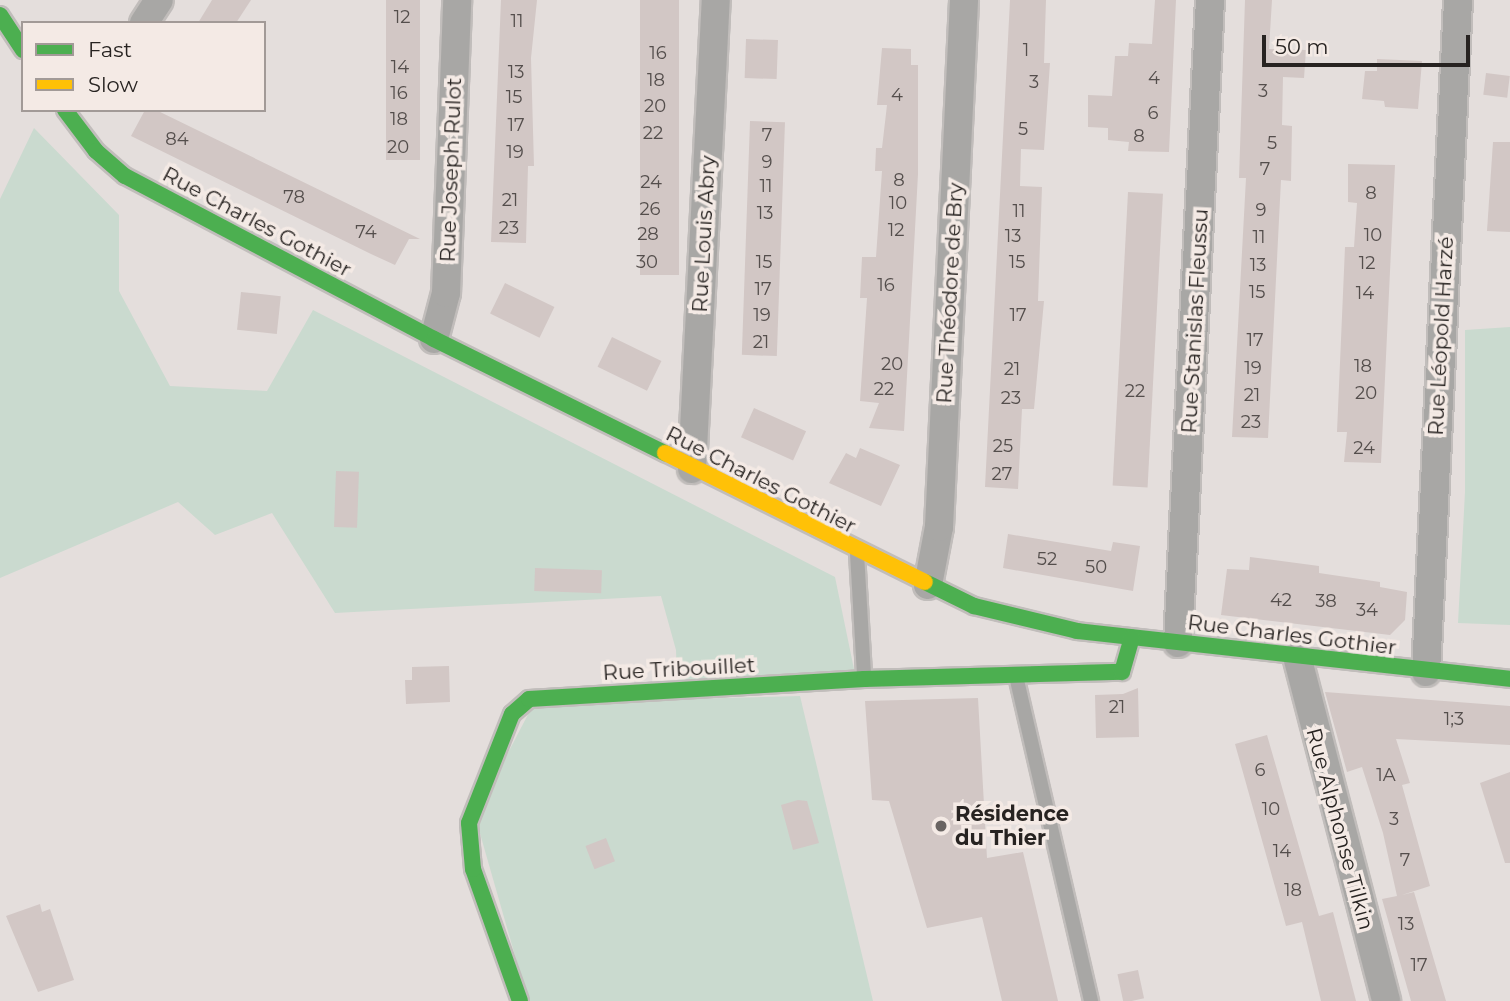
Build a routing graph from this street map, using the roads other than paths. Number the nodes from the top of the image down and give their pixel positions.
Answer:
1 (159, 0) edge
2 (457, 0) edge
3 (716, 0) edge
4 (964, 0) edge
5 (1210, 0) edge
6 (1458, 0) edge
7 (0, 15) edge
8 (146, 21) edge
9 (21, 47) edge
10 (69, 112) edge
11 (433, 339) junction
12 (692, 469) junction
13 (857, 552) junction
14 (928, 585) junction
15 (1132, 637) junction
16 (1178, 643) junction
17 (1297, 656) junction
18 (1426, 672) junction
19 (1016, 674) junction
20 (864, 679) junction
21 (1510, 679) edge
22 (520, 1001) edge
23 (1091, 1001) edge
24 (1386, 1001) edge

1 - 8 street
2 - 11 street, Rue Joseph Rulot
3 - 12 street, Rue Louis Abry
4 - 14 street, Rue Théodore de Bry
5 - 16 street, Rue Stanislas Fleussu
6 - 18 street, Rue Léopold Harzé
7 - 9 street
10 - 11 street, Rue Charles Gothier
11 - 12 street, Rue Charles Gothier
12 - 13 street, Rue Charles Gothier
13 - 14 street, Rue Charles Gothier
13 - 20 lane
14 - 15 street, Rue Charles Gothier
15 - 16 street, Rue Charles Gothier
15 - 19 street, Rue Tribouillet
16 - 17 street, Rue Charles Gothier
17 - 18 street, Rue Charles Gothier
17 - 24 street, Rue Alphonse Tilkin
18 - 21 street, Rue Charles Gothier
19 - 20 street, Rue Tribouillet
19 - 23 lane
20 - 22 street, Rue Tribouillet

